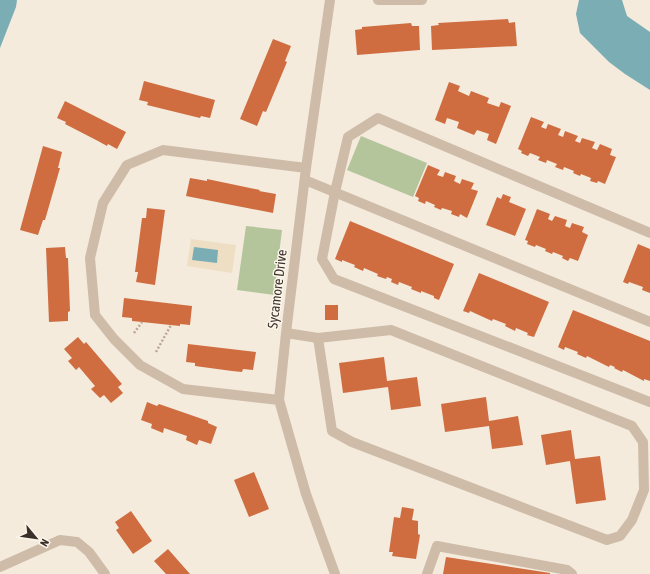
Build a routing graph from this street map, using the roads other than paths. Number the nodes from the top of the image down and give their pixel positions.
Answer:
1 (330, 0) edge
2 (378, 0) edge
3 (422, 0) edge
4 (306, 168) junction
5 (305, 180) junction
6 (335, 192) junction
7 (650, 234) edge
8 (650, 322) edge
9 (286, 333) junction
10 (318, 338) junction
11 (279, 400) junction
12 (650, 402) edge
13 (647, 491) edge
14 (0, 567) edge
15 (105, 574) edge
16 (335, 574) edge
17 (427, 574) edge
18 (572, 574) edge

1 - 4 street, Sycamore Drive
2 - 3 street
4 - 5 street, Sycamore Drive
4 - 11 street
5 - 6 street
5 - 9 street, Sycamore Drive
6 - 7 street
6 - 8 street
6 - 12 street
9 - 10 street
9 - 11 street, Sycamore Drive
10 - 13 street
10 - 13 street
11 - 16 street, Sycamore Drive
14 - 15 street
17 - 18 street

